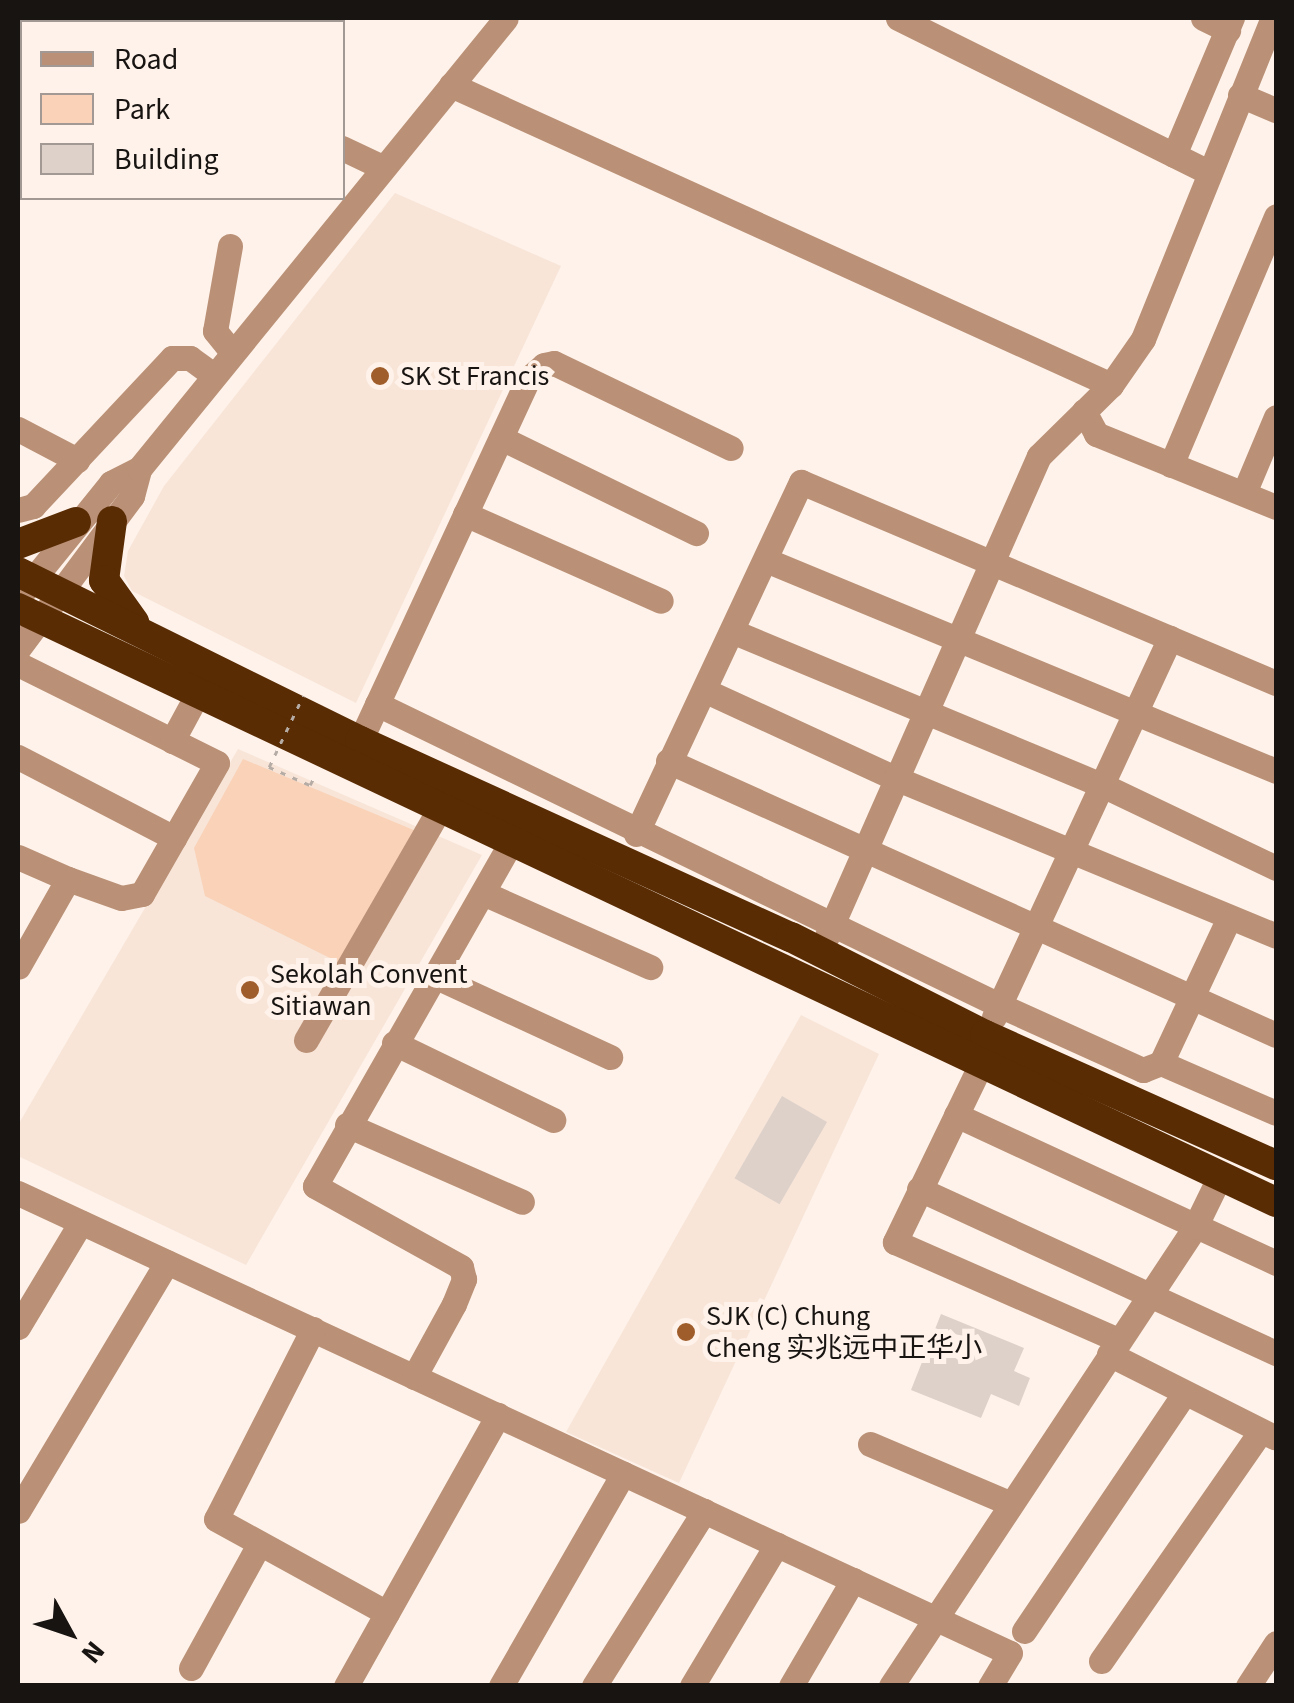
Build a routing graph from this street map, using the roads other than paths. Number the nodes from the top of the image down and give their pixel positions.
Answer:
1 (506, 18) edge
2 (898, 18) edge
3 (1203, 18) edge
4 (1273, 18) edge
5 (1230, 24) edge
6 (451, 84) junction
7 (1240, 95) junction
8 (1276, 110) edge
9 (345, 150) edge
10 (1174, 155) junction
11 (382, 168) junction
12 (1210, 173) junction
13 (1276, 216) edge
14 (230, 246) dead end
15 (231, 351) junction
16 (212, 374) junction
17 (1110, 385) junction
18 (1084, 410) junction
19 (1276, 417) edge
20 (18, 428) edge
21 (501, 438) junction
22 (730, 448) dead end
23 (77, 460) junction
24 (1171, 465) junction
25 (139, 468) junction
26 (1244, 493) junction
27 (1276, 506) edge
28 (18, 510) edge
29 (465, 514) junction
30 (112, 521) junction
31 (76, 522) junction
32 (696, 533) dead end
33 (18, 544) edge
34 (766, 560) junction
35 (995, 560) junction
36 (29, 594) edge
37 (661, 601) dead end
38 (141, 630) junction
39 (734, 632) junction
40 (961, 638) junction
41 (1170, 638) junction
42 (18, 649) edge
43 (18, 664) edge
44 (1276, 683) edge
45 (708, 692) junction
46 (198, 693) junction
47 (377, 704) junction
48 (1136, 711) junction
49 (922, 716) junction
50 (172, 741) junction
51 (360, 741) junction
52 (390, 754) junction
53 (18, 757) edge
54 (668, 761) junction
55 (1276, 772) edge
56 (895, 778) junction
57 (1100, 784) junction
58 (440, 808) junction
59 (636, 834) junction
60 (174, 838) junction
61 (588, 840) junction
62 (511, 843) junction
63 (1068, 850) junction
64 (863, 851) junction
65 (18, 857) edge
66 (1275, 864) edge
67 (68, 879) junction
68 (484, 893) junction
69 (1229, 918) junction
70 (1033, 930) junction
71 (1276, 936) edge
72 (825, 940) junction
73 (748, 956) junction
74 (650, 967) dead end
75 (18, 968) edge
76 (434, 976) junction
77 (1190, 998) junction
78 (999, 1005) junction
79 (1276, 1035) edge
80 (306, 1040) dead end
81 (394, 1044) junction
82 (983, 1050) junction
83 (1018, 1051) junction
84 (610, 1057) dead end
85 (1161, 1063) junction
86 (1276, 1113) edge
87 (956, 1114) junction
88 (553, 1120) dead end
89 (347, 1125) junction
90 (1276, 1164) edge
91 (1219, 1178) junction
92 (919, 1189) junction
93 (18, 1193) edge
94 (522, 1202) dead end
95 (1276, 1202) edge
96 (81, 1222) junction
97 (1195, 1227) junction
98 (166, 1262) junction
99 (1276, 1263) edge
100 (1148, 1296) junction
101 (18, 1327) edge
102 (313, 1330) junction
103 (1113, 1347) junction
104 (1276, 1354) edge
105 (414, 1376) junction
106 (1184, 1394) junction
107 (498, 1415) junction
108 (1269, 1434) edge
109 (870, 1444) dead end
110 (624, 1474) junction
111 (1008, 1503) junction
112 (704, 1510) junction
113 (18, 1511) edge
114 (776, 1544) junction
115 (258, 1546) junction
116 (853, 1580) junction
117 (386, 1613) junction
118 (933, 1617) junction
119 (1024, 1631) dead end
120 (1276, 1642) edge
121 (1101, 1661) dead end
122 (191, 1668) dead end
123 (346, 1686) edge
124 (501, 1686) edge
125 (594, 1686) edge
126 (692, 1686) edge
127 (791, 1686) edge
128 (891, 1686) edge
129 (990, 1686) edge
130 (1248, 1686) edge

1 - 6 street
2 - 10 street
3 - 5 street
4 - 7 street
5 - 10 street
6 - 11 street
6 - 17 street
7 - 8 street
7 - 12 street
9 - 11 street
10 - 12 street
11 - 15 street
12 - 17 street
13 - 24 street
14 - 15 street
15 - 16 street
16 - 23 street
16 - 25 street
17 - 18 street
18 - 24 street
18 - 35 street
19 - 26 street
20 - 23 street
21 - 22 street
21 - 29 street
21 - 32 street
23 - 28 street
24 - 26 street
25 - 30 street
25 - 31 street
26 - 27 street
29 - 37 street
29 - 47 street
30 - 36 street
30 - 38 highway
31 - 33 highway
31 - 36 street
34 - 35 street
34 - 39 street
34 - 40 street
35 - 40 street
35 - 41 street
36 - 38 highway
36 - 42 street
36 - 46 highway
38 - 51 highway
39 - 45 street
39 - 49 street
40 - 48 street
40 - 49 street
41 - 44 street
41 - 48 street
43 - 50 street
45 - 54 street
45 - 56 street
46 - 50 street
46 - 58 highway
47 - 51 street
47 - 59 street
48 - 55 street
48 - 57 street
49 - 56 street
49 - 57 street
50 - 60 street
51 - 52 highway
52 - 61 highway
52 - 62 highway
53 - 60 street
54 - 59 street
54 - 64 street
56 - 63 street
56 - 64 street
57 - 63 street
57 - 66 street
58 - 62 highway
58 - 80 street
59 - 72 street
60 - 67 street
61 - 72 highway
61 - 73 highway
62 - 68 street
62 - 73 highway
63 - 69 street
63 - 70 street
64 - 70 street
64 - 72 street
65 - 67 street
67 - 75 street
68 - 74 street
68 - 76 street
69 - 71 street
69 - 77 street
70 - 77 street
70 - 78 street
72 - 78 street
72 - 82 highway
73 - 82 highway
76 - 81 street
76 - 84 street
77 - 79 street
77 - 85 street
78 - 82 street
78 - 85 street
81 - 88 street
81 - 89 street
82 - 83 highway
82 - 87 street
82 - 91 highway
83 - 90 highway
83 - 91 highway
85 - 86 street
87 - 92 street
87 - 97 street
89 - 94 street
89 - 105 street
91 - 95 highway
91 - 97 street
92 - 100 street
92 - 103 street
93 - 96 street
96 - 98 street
96 - 101 street
97 - 99 street
97 - 100 street
98 - 102 street
98 - 113 street
100 - 103 street
100 - 104 street
102 - 105 street
102 - 115 street
103 - 106 street
103 - 111 street
105 - 107 street
106 - 108 street
106 - 119 street
107 - 110 street
107 - 117 street
108 - 121 street
109 - 111 street
110 - 112 street
110 - 124 street
111 - 118 street
112 - 114 street
112 - 125 street
114 - 116 street
114 - 126 street
115 - 117 street
115 - 122 street
116 - 118 street
116 - 127 street
117 - 123 street
118 - 128 street
118 - 129 street
120 - 130 street

